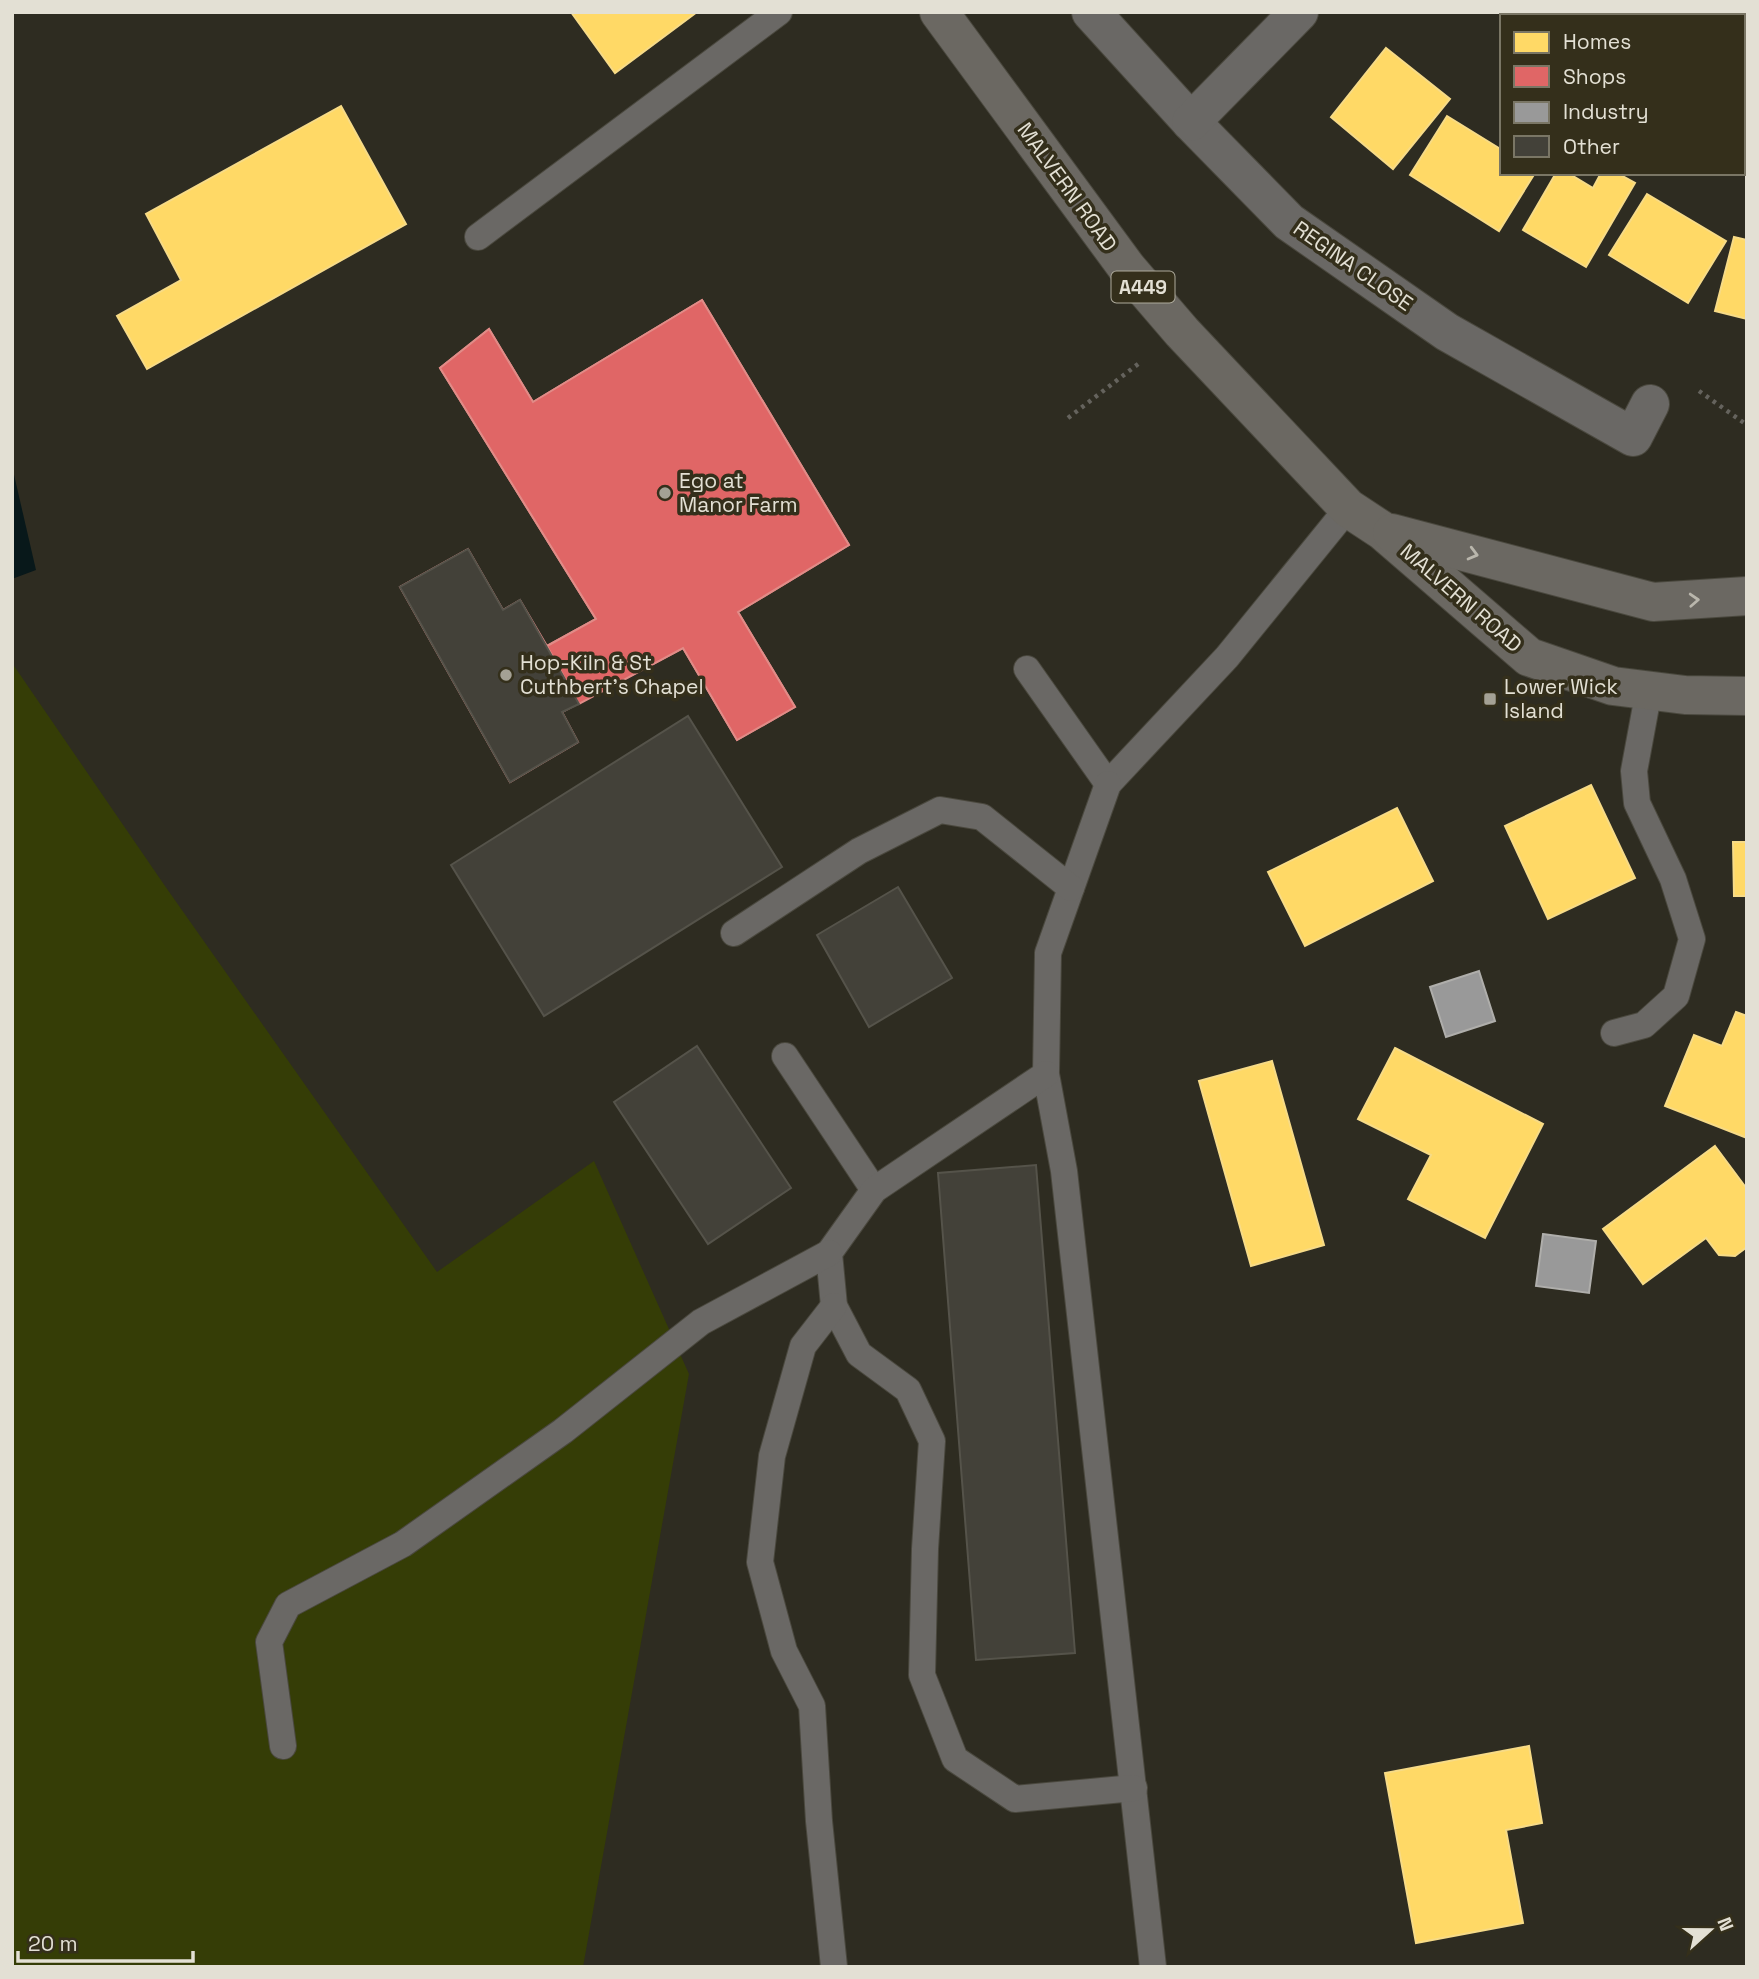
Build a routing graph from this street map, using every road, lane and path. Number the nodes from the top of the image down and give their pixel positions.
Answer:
1 (779, 12) edge
2 (939, 12) edge
3 (1091, 12) edge
4 (1299, 12) edge
5 (1191, 122) junction
6 (478, 237) dead end
7 (1182, 332) junction
8 (1650, 404) dead end
9 (1068, 418) dead end
10 (1348, 508) junction
11 (1383, 531) junction
12 (1747, 596) edge
13 (1027, 669) dead end
14 (1649, 690) junction
15 (1747, 696) edge
16 (1108, 784) junction
17 (1071, 888) junction
18 (734, 933) dead end
19 (1614, 1034) dead end
20 (785, 1056) dead end
21 (1046, 1074) junction
22 (874, 1190) junction
23 (829, 1253) junction
24 (834, 1306) junction
25 (283, 1746) dead end
26 (1134, 1788) junction
27 (834, 1967) edge
28 (1153, 1967) edge

1 - 6 lane
2 - 7 main road, MALVERN ROAD / A449
3 - 5 street, REGINA CLOSE
4 - 5 street
5 - 8 street, REGINA CLOSE
7 - 9 path
7 - 10 main road, MALVERN ROAD / A449
10 - 11 main road, MALVERN ROAD / A449
10 - 16 lane
11 -> 12 main road, MALVERN ROAD / A449
11 - 14 main road, MALVERN ROAD / A449
13 - 16 lane
14 - 15 main road, MALVERN ROAD / A449
14 - 19 lane
16 - 17 lane
17 - 18 lane
17 - 21 lane
20 - 22 lane
21 - 22 lane
21 - 26 lane
22 - 23 lane
23 - 24 lane
23 - 25 lane
24 - 26 lane
24 - 27 lane
26 - 28 lane

